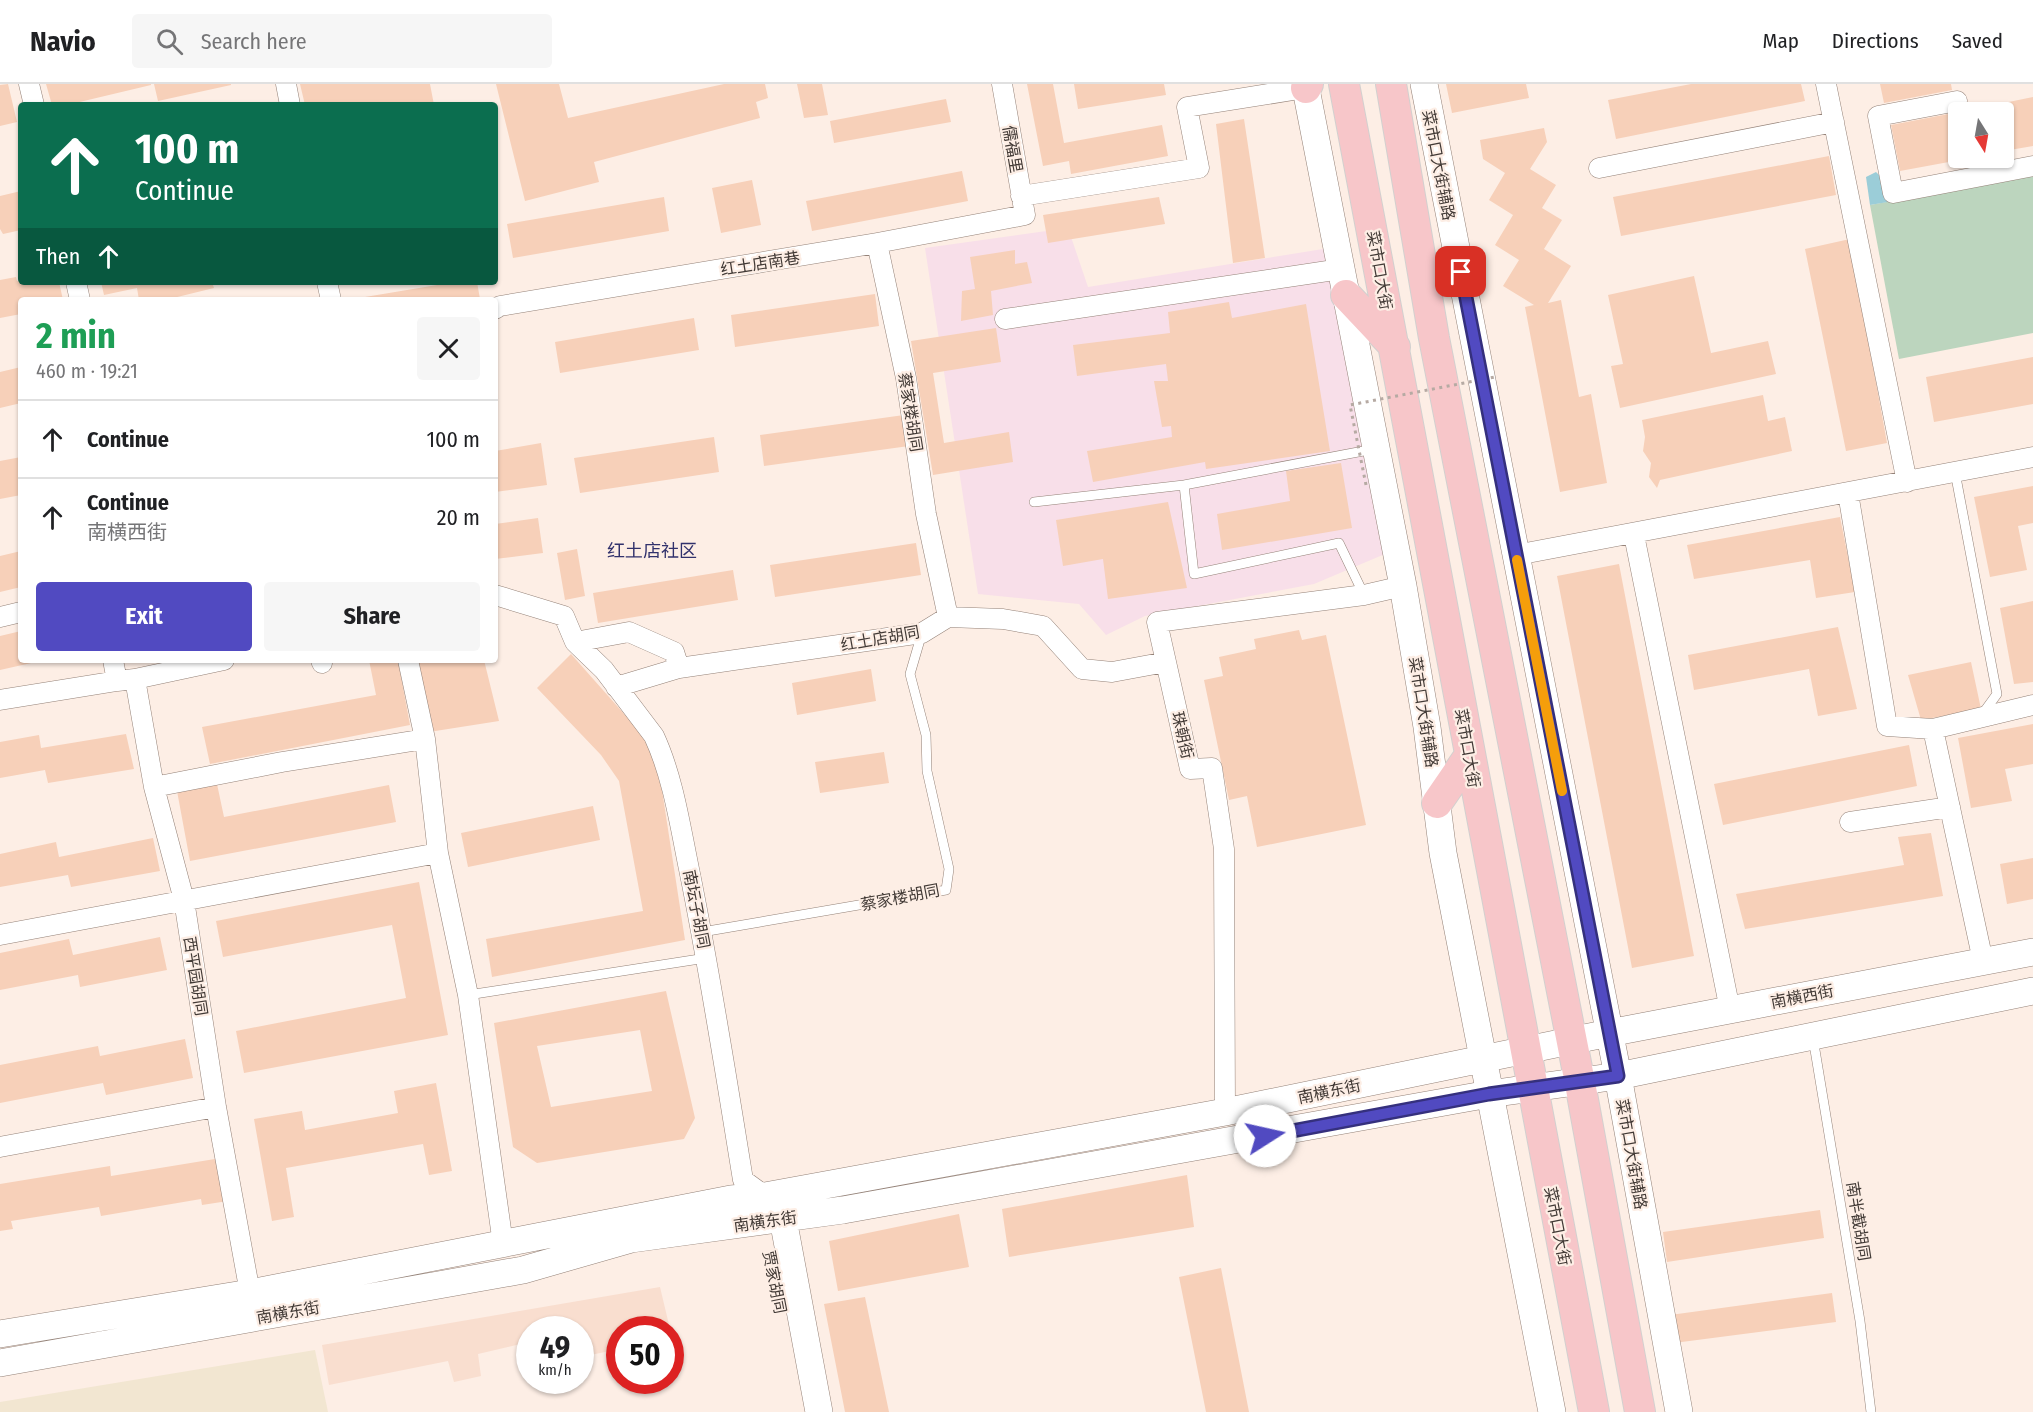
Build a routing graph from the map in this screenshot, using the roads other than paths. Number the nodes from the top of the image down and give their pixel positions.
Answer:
1 (29, 84) edge
2 (286, 84) edge
3 (1002, 84) edge
4 (1344, 84) edge
5 (1391, 84) edge
6 (1424, 84) edge
7 (1826, 84) edge
8 (1306, 85) edge
9 (1957, 101) dead end
10 (33, 102) edge
11 (289, 102) edge
12 (1833, 122) junction
13 (2033, 166) edge
14 (1599, 168) dead end
15 (1023, 206) junction
16 (877, 243) junction
17 (1344, 282) junction
18 (498, 307) edge
19 (1005, 319) dead end
20 (1395, 347) junction
21 (1376, 448) junction
22 (2033, 457) edge
23 (1955, 472) junction
24 (1907, 482) junction
25 (1184, 485) junction
26 (1848, 493) junction
27 (1034, 502) dead end
28 (1634, 535) junction
29 (1516, 555) junction
30 (1403, 586) junction
31 (1364, 595) junction
32 (498, 596) edge
33 (18, 613) edge
34 (0, 617) edge
35 (948, 617) junction
36 (922, 633) junction
37 (576, 642) junction
38 (1166, 662) junction
39 (115, 663) edge
40 (209, 663) edge
41 (409, 663) edge
42 (679, 668) junction
43 (126, 680) junction
44 (616, 687) junction
45 (0, 700) edge
46 (2033, 705) edge
47 (1979, 717) junction
48 (1932, 729) junction
49 (425, 739) junction
50 (1470, 755) junction
51 (154, 787) junction
52 (1437, 803) junction
53 (1950, 807) junction
54 (1850, 822) dead end
55 (438, 853) junction
56 (184, 900) junction
57 (702, 932) junction
58 (0, 935) edge
59 (2033, 952) edge
60 (706, 958) junction
61 (1983, 961) junction
62 (2033, 991) edge
63 (468, 995) junction
64 (1730, 1010) junction
65 (1609, 1033) junction
66 (1813, 1036) junction
67 (1571, 1041) junction
68 (1525, 1051) junction
69 (1482, 1059) junction
70 (1618, 1076) junction
71 (1580, 1083) junction
72 (1532, 1088) junction
73 (1489, 1094) junction
74 (216, 1107) junction
75 (1225, 1112) junction
76 (0, 1147) edge
77 (770, 1212) junction
78 (503, 1244) junction
79 (250, 1293) junction
80 (0, 1334) edge
81 (0, 1363) edge
82 (799, 1412) edge
83 (819, 1412) edge
84 (1552, 1412) edge
85 (1594, 1412) edge
86 (1640, 1412) edge
87 (1679, 1412) edge
88 (1871, 1412) edge

1 - 10 street
2 - 11 street
3 - 15 street, 儒福里
4 - 20 main road, 菜市口大街
5 - 67 main road
6 - 29 main road, 菜市口大街辅路
7 - 12 street
8 - 15 street, 红土店南巷
8 - 17 main road, 菜市口大街辅路
9 - 13 street
12 - 14 street
12 - 24 street
15 - 16 street, 红土店南巷
16 - 18 street, 红土店南巷
16 - 35 street, 蔡家楼胡同
17 - 19 street
17 - 20 main road
17 - 21 main road, 菜市口大街辅路
20 - 50 main road, 菜市口大街
21 - 25 lane
21 - 30 main road, 菜市口大街辅路
22 - 23 street
23 - 24 street
23 - 47 lane
24 - 26 street
25 - 27 lane
25 - 31 lane
26 - 28 street
26 - 48 street
28 - 29 street
28 - 64 street
29 - 65 main road, 菜市口大街辅路
30 - 31 street, 珠朝街
30 - 52 main road, 菜市口大街辅路
31 - 38 street, 珠朝街
32 - 37 street
33 - 34 street
35 - 36 street, 红土店胡同
35 - 38 street
36 - 42 street, 红土店胡同
36 - 57 lane, 蔡家楼胡同
37 - 42 street
37 - 44 street, 南坛子胡同
38 - 75 street, 珠朝街
39 - 43 street, 西平园胡同
40 - 43 street
41 - 49 street
42 - 44 street, 红土店胡同
43 - 45 street
43 - 51 street, 西平园胡同
44 - 57 street, 南坛子胡同
46 - 47 street
47 - 48 street
48 - 53 street
49 - 51 street
49 - 55 street
50 - 52 main road
50 - 68 main road, 菜市口大街
51 - 56 street, 西平园胡同
52 - 69 main road, 菜市口大街辅路
53 - 54 street
53 - 61 street
55 - 56 street
55 - 63 street
56 - 58 street
56 - 74 street, 西平园胡同
57 - 60 street, 南坛子胡同
59 - 61 main road, 南横西街
60 - 63 lane
60 - 77 street, 南坛子胡同
61 - 64 main road, 南横西街
62 - 66 main road
63 - 78 street
64 - 65 main road, 南横西街
65 - 67 main road, 南横西街
65 - 70 main road, 菜市口大街辅路
66 - 70 main road
66 - 88 lane, 南半截胡同
67 - 68 main road, 南横西街
67 - 71 main road
68 - 69 main road, 南横东街
68 - 72 main road, 菜市口大街
69 - 73 main road, 菜市口大街辅路
69 - 75 main road, 南横东街
70 - 71 main road
70 - 87 main road, 菜市口大街辅路
71 - 72 main road, 南横东街
71 - 86 main road
72 - 73 main road, 南横东街
72 - 85 main road, 菜市口大街
73 - 77 main road, 南横东街
73 - 84 main road, 菜市口大街辅路
74 - 76 street
74 - 79 street, 西平园胡同
75 - 77 main road, 南横东街
77 - 78 main road, 南横东街
77 - 81 main road, 南横东街
77 - 82 main road, 贾家胡同
77 - 83 main road, 贾家胡同
78 - 79 main road, 南横东街
79 - 80 main road, 南横东街

